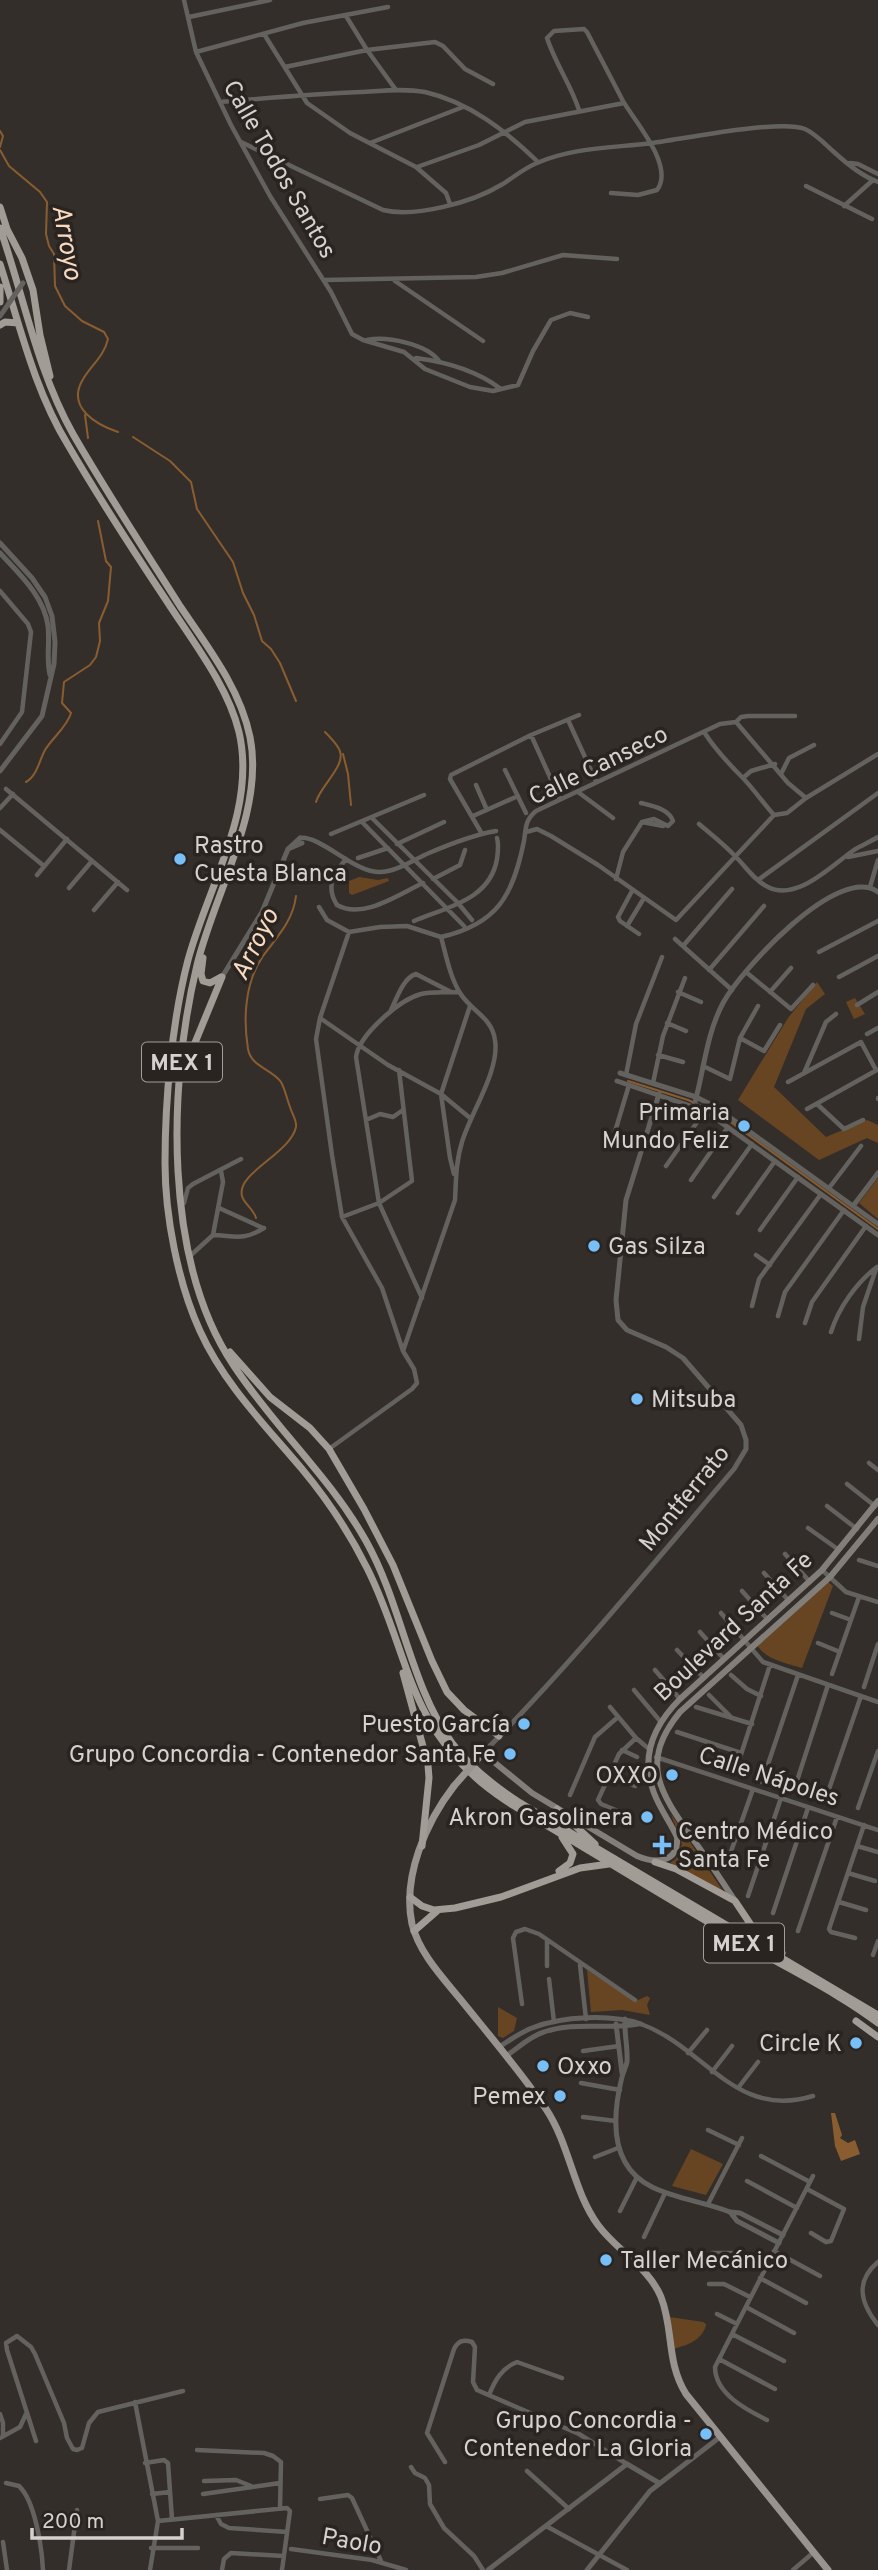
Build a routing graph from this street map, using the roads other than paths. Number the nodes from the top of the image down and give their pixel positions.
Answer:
1 (184, 0) edge
2 (270, 0) edge
3 (244, 3) edge
4 (388, 7) dead end
5 (346, 16) junction
6 (189, 17) junction
7 (264, 34) junction
8 (367, 50) junction
9 (196, 52) junction
10 (285, 67) junction
11 (493, 85) dead end
12 (396, 90) junction
13 (302, 94) junction
14 (220, 102) junction
15 (625, 103) junction
16 (464, 106) junction
17 (579, 110) junction
18 (503, 132) junction
19 (241, 142) junction
20 (370, 143) junction
21 (651, 143) junction
22 (538, 162) junction
23 (849, 163) junction
24 (416, 167) junction
25 (878, 174) edge
26 (875, 181) edge
27 (806, 186) dead end
28 (611, 193) dead end
29 (450, 204) junction
30 (844, 206) junction
31 (0, 207) edge
32 (872, 219) dead end
33 (0, 228) edge
34 (617, 259) dead end
35 (0, 264) edge
36 (26, 280) junction
37 (324, 280) junction
38 (394, 281) junction
39 (0, 287) edge
40 (0, 302) edge
41 (0, 316) edge
42 (588, 317) dead end
43 (18, 323) junction
44 (0, 325) edge
45 (363, 340) junction
46 (484, 341) dead end
47 (414, 358) junction
48 (439, 361) junction
49 (50, 387) junction
50 (502, 390) junction
51 (0, 543) edge
52 (0, 553) edge
53 (0, 591) edge
54 (50, 675) junction
55 (579, 715) dead end
56 (796, 716) dead end
57 (568, 720) junction
58 (736, 722) junction
59 (704, 732) junction
60 (530, 735) junction
61 (0, 744) edge
62 (814, 745) dead end
63 (878, 754) edge
64 (775, 764) junction
65 (505, 770) dead end
66 (0, 771) edge
67 (782, 774) junction
68 (743, 778) junction
69 (595, 779) dead end
70 (476, 785) dead end
71 (6, 789) dead end
72 (578, 792) junction
73 (878, 793) edge
74 (13, 794) junction
75 (424, 795) dead end
76 (518, 796) junction
77 (559, 797) dead end
78 (806, 798) junction
79 (641, 803) dead end
80 (0, 806) edge
81 (487, 810) junction
82 (526, 813) dead end
83 (774, 815) junction
84 (473, 816) junction
85 (613, 818) dead end
86 (367, 821) junction
87 (444, 822) dead end
88 (699, 824) dead end
89 (0, 830) edge
90 (496, 831) dead end
91 (526, 832) junction
92 (331, 834) dead end
93 (482, 834) junction
94 (878, 836) edge
95 (498, 838) dead end
96 (67, 839) junction
97 (301, 841) joint
98 (399, 843) junction
99 (388, 848) junction
100 (466, 850) dead end
101 (878, 851) edge
102 (736, 856) junction
103 (844, 857) junction
104 (358, 858) dead end
105 (346, 859) junction
106 (414, 860) junction
107 (878, 860) edge
108 (92, 861) junction
109 (404, 864) junction
110 (44, 866) junction
111 (37, 875) dead end
112 (617, 878) junction
113 (433, 879) junction
114 (758, 880) junction
115 (118, 882) junction
116 (423, 883) junction
117 (870, 887) junction
118 (69, 888) dead end
119 (732, 889) dead end
120 (127, 890) dead end
121 (632, 891) junction
122 (878, 892) edge
123 (644, 898) junction
124 (458, 903) junction
125 (764, 906) dead end
126 (319, 907) dead end
127 (447, 907) junction
128 (94, 910) dead end
129 (472, 920) dead end
130 (414, 921) dead end
131 (878, 921) edge
132 (464, 926) dead end
133 (627, 926) junction
134 (349, 932) junction
135 (639, 934) dead end
136 (441, 937) junction
137 (675, 939) dead end
138 (203, 942) junction
139 (682, 946) junction
140 (819, 952) dead end
141 (878, 956) edge
142 (662, 957) dead end
143 (791, 968) dead end
144 (709, 970) junction
145 (746, 972) junction
146 (222, 977) junction
147 (839, 977) dead end
148 (685, 978) dead end
149 (813, 985) dead end
150 (730, 989) junction
151 (459, 992) junction
152 (678, 992) junction
153 (770, 992) junction
154 (878, 992) edge
155 (452, 993) junction
156 (701, 1002) dead end
157 (857, 1005) dead end
158 (470, 1006) junction
159 (758, 1006) dead end
160 (390, 1013) junction
161 (836, 1014) dead end
162 (320, 1018) junction
163 (667, 1023) junction
164 (780, 1025) dead end
165 (878, 1028) edge
166 (687, 1031) dead end
167 (867, 1034) dead end
168 (740, 1038) junction
169 (359, 1045) junction
170 (658, 1055) junction
171 (683, 1062) dead end
172 (703, 1066) junction
173 (399, 1070) junction
174 (877, 1070) edge
175 (804, 1073) junction
176 (623, 1074) junction
177 (181, 1078) junction
178 (617, 1080) joint
179 (788, 1082) dead end
180 (653, 1083) junction
181 (629, 1084) junction
182 (441, 1094) junction
183 (659, 1094) junction
184 (696, 1097) junction
185 (817, 1104) junction
186 (694, 1106) junction
187 (404, 1109) junction
188 (807, 1109) dead end
189 (705, 1111) junction
190 (470, 1118) junction
191 (366, 1120) junction
192 (863, 1120) dead end
193 (728, 1127) junction
194 (614, 1135) dead end
195 (751, 1144) junction
196 (861, 1146) dead end
197 (241, 1159) dead end
198 (775, 1161) junction
199 (666, 1166) dead end
200 (221, 1171) junction
201 (878, 1173) edge
202 (455, 1176) junction
203 (798, 1177) junction
204 (691, 1180) dead end
205 (829, 1188) junction
206 (821, 1194) junction
207 (714, 1197) dead end
208 (379, 1203) junction
209 (853, 1206) junction
210 (219, 1208) junction
211 (846, 1211) junction
212 (182, 1212) junction
213 (738, 1213) dead end
214 (342, 1217) junction
215 (878, 1224) edge
216 (866, 1226) junction
217 (760, 1230) dead end
218 (878, 1235) edge
219 (213, 1236) junction
220 (756, 1255) dead end
221 (190, 1256) junction
222 (770, 1265) junction
223 (878, 1266) edge
224 (423, 1298) junction
225 (752, 1306) dead end
226 (778, 1316) dead end
227 (805, 1323) dead end
228 (831, 1332) dead end
229 (859, 1339) dead end
230 (220, 1343) junction
231 (403, 1351) junction
232 (329, 1449) junction
233 (869, 1463) dead end
234 (878, 1470) edge
235 (847, 1484) dead end
236 (876, 1504) edge
237 (827, 1506) dead end
238 (878, 1519) edge
239 (808, 1528) dead end
240 (858, 1529) junction
241 (875, 1529) edge
242 (839, 1551) junction
243 (785, 1554) dead end
244 (859, 1560) dead end
245 (878, 1566) edge
246 (822, 1570) junction
247 (764, 1573) dead end
248 (830, 1577) junction
249 (810, 1582) junction
250 (742, 1591) dead end
251 (859, 1597) junction
252 (789, 1602) junction
253 (878, 1602) edge
254 (721, 1613) dead end
255 (832, 1613) dead end
256 (768, 1620) junction
257 (851, 1620) junction
258 (699, 1632) dead end
259 (746, 1640) junction
260 (818, 1643) dead end
261 (878, 1644) edge
262 (750, 1647) junction
263 (677, 1650) dead end
264 (840, 1652) junction
265 (724, 1659) junction
266 (404, 1665) junction
267 (770, 1665) junction
268 (655, 1670) dead end
269 (832, 1674) dead end
270 (731, 1675) dead end
271 (798, 1675) junction
272 (704, 1678) junction
273 (828, 1685) junction
274 (863, 1687) dead end
275 (634, 1690) dead end
276 (709, 1695) dead end
277 (761, 1696) junction
278 (861, 1696) junction
279 (680, 1699) junction
280 (878, 1702) edge
281 (610, 1707) dead end
282 (696, 1707) dead end
283 (618, 1717) junction
284 (733, 1718) junction
285 (660, 1721) junction
286 (751, 1724) junction
287 (677, 1732) dead end
288 (499, 1736) junction
289 (636, 1738) junction
290 (622, 1750) junction
291 (878, 1751) edge
292 (483, 1753) junction
293 (649, 1753) junction
294 (741, 1753) junction
295 (637, 1757) dead end
296 (657, 1757) junction
297 (735, 1773) dead end
298 (609, 1776) junction
299 (762, 1782) dead end
300 (635, 1786) dead end
301 (795, 1787) dead end
302 (753, 1789) junction
303 (570, 1795) dead end
304 (827, 1795) dead end
305 (781, 1798) junction
306 (670, 1807) junction
307 (808, 1807) junction
308 (858, 1808) dead end
309 (557, 1809) junction
310 (662, 1810) junction
311 (623, 1813) dead end
312 (837, 1817) junction
313 (864, 1825) junction
314 (878, 1830) edge
315 (558, 1832) junction
316 (422, 1846) junction
317 (857, 1846) junction
318 (603, 1852) junction
319 (878, 1852) edge
320 (655, 1862) junction
321 (727, 1863) dead end
322 (610, 1864) junction
323 (848, 1873) junction
324 (550, 1877) junction
325 (875, 1881) dead end
326 (410, 1896) junction
327 (748, 1896) dead end
328 (735, 1900) junction
329 (839, 1902) junction
330 (437, 1910) junction
331 (866, 1910) dead end
332 (772, 1913) dead end
333 (414, 1931) junction
334 (798, 1931) dead end
335 (855, 1938) dead end
336 (547, 1940) junction
337 (878, 1941) edge
338 (873, 1955) dead end
339 (580, 1965) junction
340 (797, 1965) junction
341 (547, 1966) dead end
342 (549, 1979) dead end
343 (635, 2000) dead end
344 (522, 2004) dead end
345 (878, 2015) edge
346 (616, 2018) junction
347 (586, 2019) junction
348 (625, 2019) junction
349 (856, 2021) dead end
350 (554, 2023) junction
351 (878, 2023) edge
352 (641, 2024) junction
353 (616, 2026) junction
354 (587, 2027) junction
355 (625, 2027) junction
356 (542, 2029) junction
357 (707, 2029) dead end
358 (878, 2037) edge
359 (619, 2046) junction
360 (732, 2046) dead end
361 (499, 2047) junction
362 (583, 2051) dead end
363 (688, 2053) junction
364 (506, 2056) junction
365 (758, 2062) dead end
366 (712, 2072) junction
367 (622, 2075) junction
368 (581, 2083) dead end
369 (738, 2088) junction
370 (620, 2090) junction
371 (813, 2096) dead end
372 (583, 2117) dead end
373 (616, 2121) junction
374 (708, 2130) dead end
375 (742, 2138) dead end
376 (739, 2145) junction
377 (618, 2148) junction
378 (761, 2156) dead end
379 (595, 2157) dead end
380 (813, 2176) dead end
381 (637, 2177) junction
382 (747, 2180) dead end
383 (810, 2182) junction
384 (807, 2189) junction
385 (665, 2193) junction
386 (708, 2204) junction
387 (797, 2208) junction
388 (620, 2211) dead end
389 (730, 2212) junction
390 (811, 2233) dead end
391 (783, 2235) junction
392 (643, 2237) dead end
393 (779, 2243) junction
394 (774, 2251) junction
395 (712, 2253) dead end
396 (877, 2263) edge
397 (765, 2269) junction
398 (820, 2276) dead end
399 (760, 2278) junction
400 (709, 2284) dead end
401 (750, 2297) junction
402 (806, 2303) dead end
403 (746, 2306) junction
404 (717, 2314) dead end
405 (737, 2324) junction
406 (878, 2326) edge
407 (794, 2333) dead end
408 (732, 2334) junction
409 (719, 2359) junction
410 (784, 2361) dead end
411 (562, 2378) dead end
412 (775, 2389) dead end
413 (183, 2391) dead end
414 (489, 2395) junction
415 (135, 2402) junction
416 (26, 2413) junction
417 (0, 2414) edge
418 (767, 2420) dead end
419 (1, 2437) edge
420 (720, 2437) junction
421 (36, 2441) dead end
422 (197, 2451) dead end
423 (445, 2462) dead end
424 (145, 2463) junction
425 (627, 2463) junction
426 (411, 2467) dead end
427 (527, 2472) dead end
428 (221, 2480) junction
429 (204, 2481) dead end
430 (6, 2483) dead end
431 (280, 2483) junction
432 (659, 2483) junction
433 (254, 2487) junction
434 (221, 2491) junction
435 (170, 2492) junction
436 (152, 2494) junction
437 (203, 2494) dead end
438 (320, 2499) dead end
439 (279, 2508) junction
440 (569, 2508) junction
441 (77, 2510) dead end
442 (216, 2515) junction
443 (172, 2519) junction
444 (158, 2521) junction
445 (546, 2526) junction
446 (287, 2532) junction
447 (3, 2542) dead end
448 (152, 2548) junction
449 (198, 2548) dead end
450 (291, 2549) dead end
451 (814, 2552) junction
452 (599, 2555) junction
453 (284, 2556) junction
454 (381, 2562) junction
455 (0, 2564) edge
456 (6, 2568) edge
457 (43, 2570) edge
458 (69, 2570) edge
459 (149, 2570) edge
460 (222, 2570) edge
461 (282, 2570) edge
462 (406, 2570) edge
463 (483, 2570) edge
464 (488, 2570) edge
465 (587, 2570) edge
466 (627, 2570) edge
467 (793, 2570) edge
468 (828, 2570) edge

1 - 6 street, Calle Todos Santos
2 - 3 street
3 - 6 street
4 - 5 street
5 - 7 street
5 - 8 street
6 - 9 street, Calle Todos Santos
7 - 9 street
7 - 10 street
8 - 10 street
8 - 11 street
8 - 12 street
9 - 14 street, Calle Todos Santos
10 - 13 street
12 - 13 street
12 - 16 street
13 - 14 street
13 - 20 street
14 - 19 street, Calle Todos Santos
15 - 17 street
15 - 17 street
15 - 21 street
16 - 18 street
16 - 20 street
17 - 18 street
18 - 22 street
18 - 24 street
19 - 29 street
19 - 37 street, Calle Todos Santos
20 - 24 street
21 - 22 street
21 - 23 street
21 - 28 street
22 - 29 street
23 - 25 street
23 - 26 street
24 - 29 street
26 - 30 street
27 - 30 street
30 - 32 street
31 - 36 highway
33 - 49 highway, MEX 1
34 - 38 street
35 - 43 highway, MEX 1
36 - 41 street, bridge
36 - 49 highway
37 - 38 street
37 - 45 street, Calle Todos Santos
38 - 46 street
39 - 40 highway
42 - 50 street
43 - 44 highway
43 - 266 highway, MEX 1
45 - 47 street
45 - 48 street
47 - 48 street
47 - 50 street
48 - 50 street
49 - 138 highway, MEX 1
51 - 54 street
52 - 54 street
53 - 61 street
54 - 66 street
55 - 57 street
56 - 58 street, Calle Canseco
57 - 60 street
57 - 69 street
58 - 59 street, Calle Canseco
58 - 64 street
59 - 68 street
59 - 72 street, Calle Canseco
60 - 77 street
60 - 84 street
62 - 67 street
63 - 78 street
64 - 67 street
64 - 68 street
65 - 76 street
67 - 78 street
68 - 83 street
70 - 81 street
71 - 74 street
72 - 85 street
72 - 91 street, Calle Canseco
73 - 114 street
74 - 80 street
74 - 96 street
75 - 86 street
76 - 81 street
76 - 82 street
78 - 83 street
79 - 112 street
81 - 84 street
83 - 102 street
84 - 93 street
86 - 92 street
86 - 98 street
86 - 99 street
87 - 98 street
88 - 102 street
89 - 110 street
90 - 93 street
91 - 112 street
91 - 136 street, Calle Canseco
93 - 106 street
94 - 103 street
95 - 124 street
96 - 108 street
96 - 110 street
97 - 105 street
97 - 146 street
98 - 106 street
99 - 104 street
99 - 109 street
100 - 113 street
101 - 103 street
102 - 114 street
102 - 123 street
103 - 114 street
105 - 109 street
105 - 116 street
106 - 109 street
106 - 113 street
107 - 117 street
108 - 115 street
108 - 118 street
109 - 116 street
110 - 111 street
112 - 121 street
113 - 124 street
115 - 120 street
115 - 128 street
116 - 127 street
117 - 122 street
117 - 145 street
119 - 139 street
121 - 123 street
121 - 133 street
123 - 133 street
124 - 127 street
124 - 129 street
125 - 144 street
126 - 134 street
127 - 130 street
127 - 132 street
131 - 140 street
133 - 135 street
134 - 136 street
134 - 162 street
136 - 151 street
137 - 139 street
138 - 146 highway
138 - 177 highway, MEX 1
139 - 144 street
141 - 147 street
142 - 176 street
143 - 153 street
144 - 150 street
145 - 150 street
145 - 153 street
146 - 177 highway
148 - 152 street
149 - 153 street
150 - 172 street
151 - 155 street
151 - 158 street
152 - 156 street
152 - 163 street
154 - 157 street
155 - 160 street
155 - 160 street
158 - 182 street
158 - 190 street
159 - 168 street
160 - 169 street
161 - 175 street
162 - 169 street
162 - 214 street
163 - 166 street
163 - 170 street
164 - 168 street
165 - 167 street
168 - 172 street
169 - 173 street
169 - 191 street
170 - 171 street
170 - 180 street
172 - 184 street
173 - 182 street
173 - 187 street
174 - 175 street
174 - 185 street
175 - 179 street
176 - 178 street
176 - 180 street
177 - 212 highway, MEX 1
178 - 181 street
180 - 184 street
181 - 183 street
181 - 194 street
182 - 190 street
182 - 202 street
183 - 186 street
183 - 288 street, Montferrato
184 - 186 street
184 - 205 street
185 - 188 street
185 - 192 street
186 - 189 street
187 - 191 street
187 - 208 street
189 - 193 street
189 - 199 street
190 - 202 street
191 - 208 street
193 - 195 street
193 - 204 street
195 - 198 street
195 - 207 street
196 - 205 street
197 - 200 street
198 - 203 street
198 - 213 street
200 - 210 street
200 - 212 street
201 - 209 street
202 - 224 street
203 - 206 street
203 - 217 street
205 - 209 street
206 - 211 street
206 - 222 street
208 - 214 street
208 - 224 street
209 - 211 street
209 - 215 street
210 - 219 street
210 - 219 street
211 - 216 street
211 - 226 street
212 - 221 highway, MEX 1
214 - 231 street
216 - 218 street
216 - 227 street
219 - 221 street
220 - 222 street
221 - 230 highway, MEX 1
222 - 225 street
223 - 228 street
223 - 229 street
224 - 231 street
230 - 232 highway
230 - 318 highway, MEX 1
231 - 232 street
232 - 288 highway
233 - 234 street
235 - 236 street
236 - 240 main road, Boulevard Santa Fe
237 - 240 street
238 - 241 main road, Boulevard Santa Fe
239 - 242 street
240 - 242 main road, Boulevard Santa Fe
241 - 248 main road, Boulevard Santa Fe
242 - 246 main road, Boulevard Santa Fe
243 - 249 street
244 - 245 street
246 - 248 street
246 - 249 main road, Boulevard Santa Fe
247 - 252 street
248 - 251 street
248 - 262 main road, Boulevard Santa Fe
249 - 252 main road, Boulevard Santa Fe
250 - 256 street
251 - 253 street
251 - 257 street
252 - 256 main road, Boulevard Santa Fe
254 - 259 street
255 - 257 street
256 - 259 main road, Boulevard Santa Fe
257 - 264 street
258 - 265 street
259 - 262 street
259 - 265 main road, Boulevard Santa Fe
260 - 264 street
261 - 274 street
262 - 267 street
262 - 296 main road, Boulevard Santa Fe
263 - 272 street
264 - 269 street
265 - 272 main road, Boulevard Santa Fe
266 - 315 highway, MEX 1
266 - 316 highway
267 - 271 street
267 - 277 street
268 - 279 street
270 - 277 street
271 - 273 street
271 - 299 street
272 - 279 main road, Boulevard Santa Fe
273 - 278 street
273 - 301 street
275 - 285 street
276 - 284 street
277 - 286 street
278 - 280 street
278 - 304 street
279 - 285 main road, Boulevard Santa Fe
281 - 283 street
282 - 284 street
283 - 289 street
283 - 303 street
284 - 286 street
285 - 293 main road, Boulevard Santa Fe
286 - 294 street
287 - 294 street
288 - 292 street
289 - 290 street
289 - 293 street
290 - 295 street
290 - 298 street
291 - 308 street
292 - 309 main road
292 - 316 main road, bridge
293 - 296 street, Calle Nápoles
293 - 310 main road, Boulevard Santa Fe
294 - 297 street
296 - 302 street, Calle Nápoles
296 - 306 main road
298 - 300 street
298 - 311 street
302 - 305 street, Calle Nápoles
302 - 321 street
305 - 307 street, Calle Nápoles
305 - 327 street
306 - 310 street
306 - 328 main road
307 - 312 street, Calle Nápoles
307 - 332 street
309 - 318 highway
309 - 320 main road
310 - 320 main road, Boulevard Santa Fe
312 - 313 street, Calle Nápoles
312 - 334 street
313 - 314 street, Calle Nápoles
313 - 317 street
315 - 322 highway, MEX 1
315 - 324 highway
316 - 326 main road
317 - 319 street
317 - 323 street
318 - 340 highway, MEX 1
320 - 328 highway
322 - 324 highway
322 - 351 highway, MEX 1
323 - 325 street
323 - 329 street
324 - 330 highway
326 - 330 highway
326 - 333 main road
328 - 340 highway
329 - 331 street
329 - 335 street
330 - 333 highway
333 - 361 main road
336 - 339 street
336 - 341 street
336 - 344 street
337 - 338 street
339 - 343 street
339 - 347 street
340 - 345 highway, MEX 1
342 - 350 street
346 - 347 street
346 - 348 street
346 - 353 street
347 - 350 street
347 - 354 street
348 - 352 street
348 - 355 street
349 - 358 highway
350 - 356 street
352 - 355 street
352 - 363 street
353 - 354 street
353 - 355 street
353 - 359 street
354 - 356 street
355 - 367 street
356 - 361 street
356 - 364 street
357 - 363 street
359 - 362 street
359 - 367 street
360 - 366 street
361 - 364 main road
363 - 366 street
364 - 420 main road
365 - 369 street
366 - 369 street
367 - 370 street
368 - 370 street
369 - 371 street
370 - 373 street
372 - 373 street
373 - 377 street
374 - 376 street
375 - 376 street
376 - 386 street
377 - 379 street
377 - 381 street
378 - 383 street
380 - 383 street
381 - 385 street
381 - 388 street
382 - 387 street
383 - 384 street
384 - 387 street
384 - 390 street
385 - 386 street
385 - 392 street
386 - 389 street
387 - 391 street
389 - 391 street
389 - 393 street
391 - 393 street
393 - 394 street
394 - 397 street
394 - 398 street
395 - 397 street
396 - 406 street
397 - 399 street
399 - 401 street
399 - 402 street
400 - 401 street
401 - 403 street
403 - 405 street
403 - 407 street
404 - 405 street
405 - 408 street
408 - 409 street
408 - 410 street
409 - 412 street
409 - 418 street
411 - 414 street
413 - 415 street
414 - 423 street
414 - 425 street
415 - 416 street
415 - 424 street
416 - 419 street
416 - 421 street
417 - 419 street
420 - 432 street
420 - 451 main road
422 - 431 street
424 - 435 street
424 - 436 street
425 - 432 street
425 - 440 street
426 - 463 street
427 - 440 street
428 - 429 street
428 - 433 street
428 - 434 street
430 - 457 street
431 - 433 street
431 - 439 street
432 - 452 street
433 - 434 street
434 - 437 street
435 - 436 street
435 - 443 street
436 - 444 street
438 - 454 street
439 - 442 street
439 - 446 street
440 - 445 street
441 - 458 street
442 - 443 street
442 - 446 street
443 - 444 street
444 - 448 street
445 - 452 street
445 - 464 street
446 - 453 street
447 - 456 street
448 - 449 street
448 - 459 street
450 - 454 street, Paolo
451 - 467 street
451 - 468 main road
452 - 465 street
452 - 466 street
453 - 460 street
453 - 461 street
454 - 462 street, Paolo
455 - 456 street

